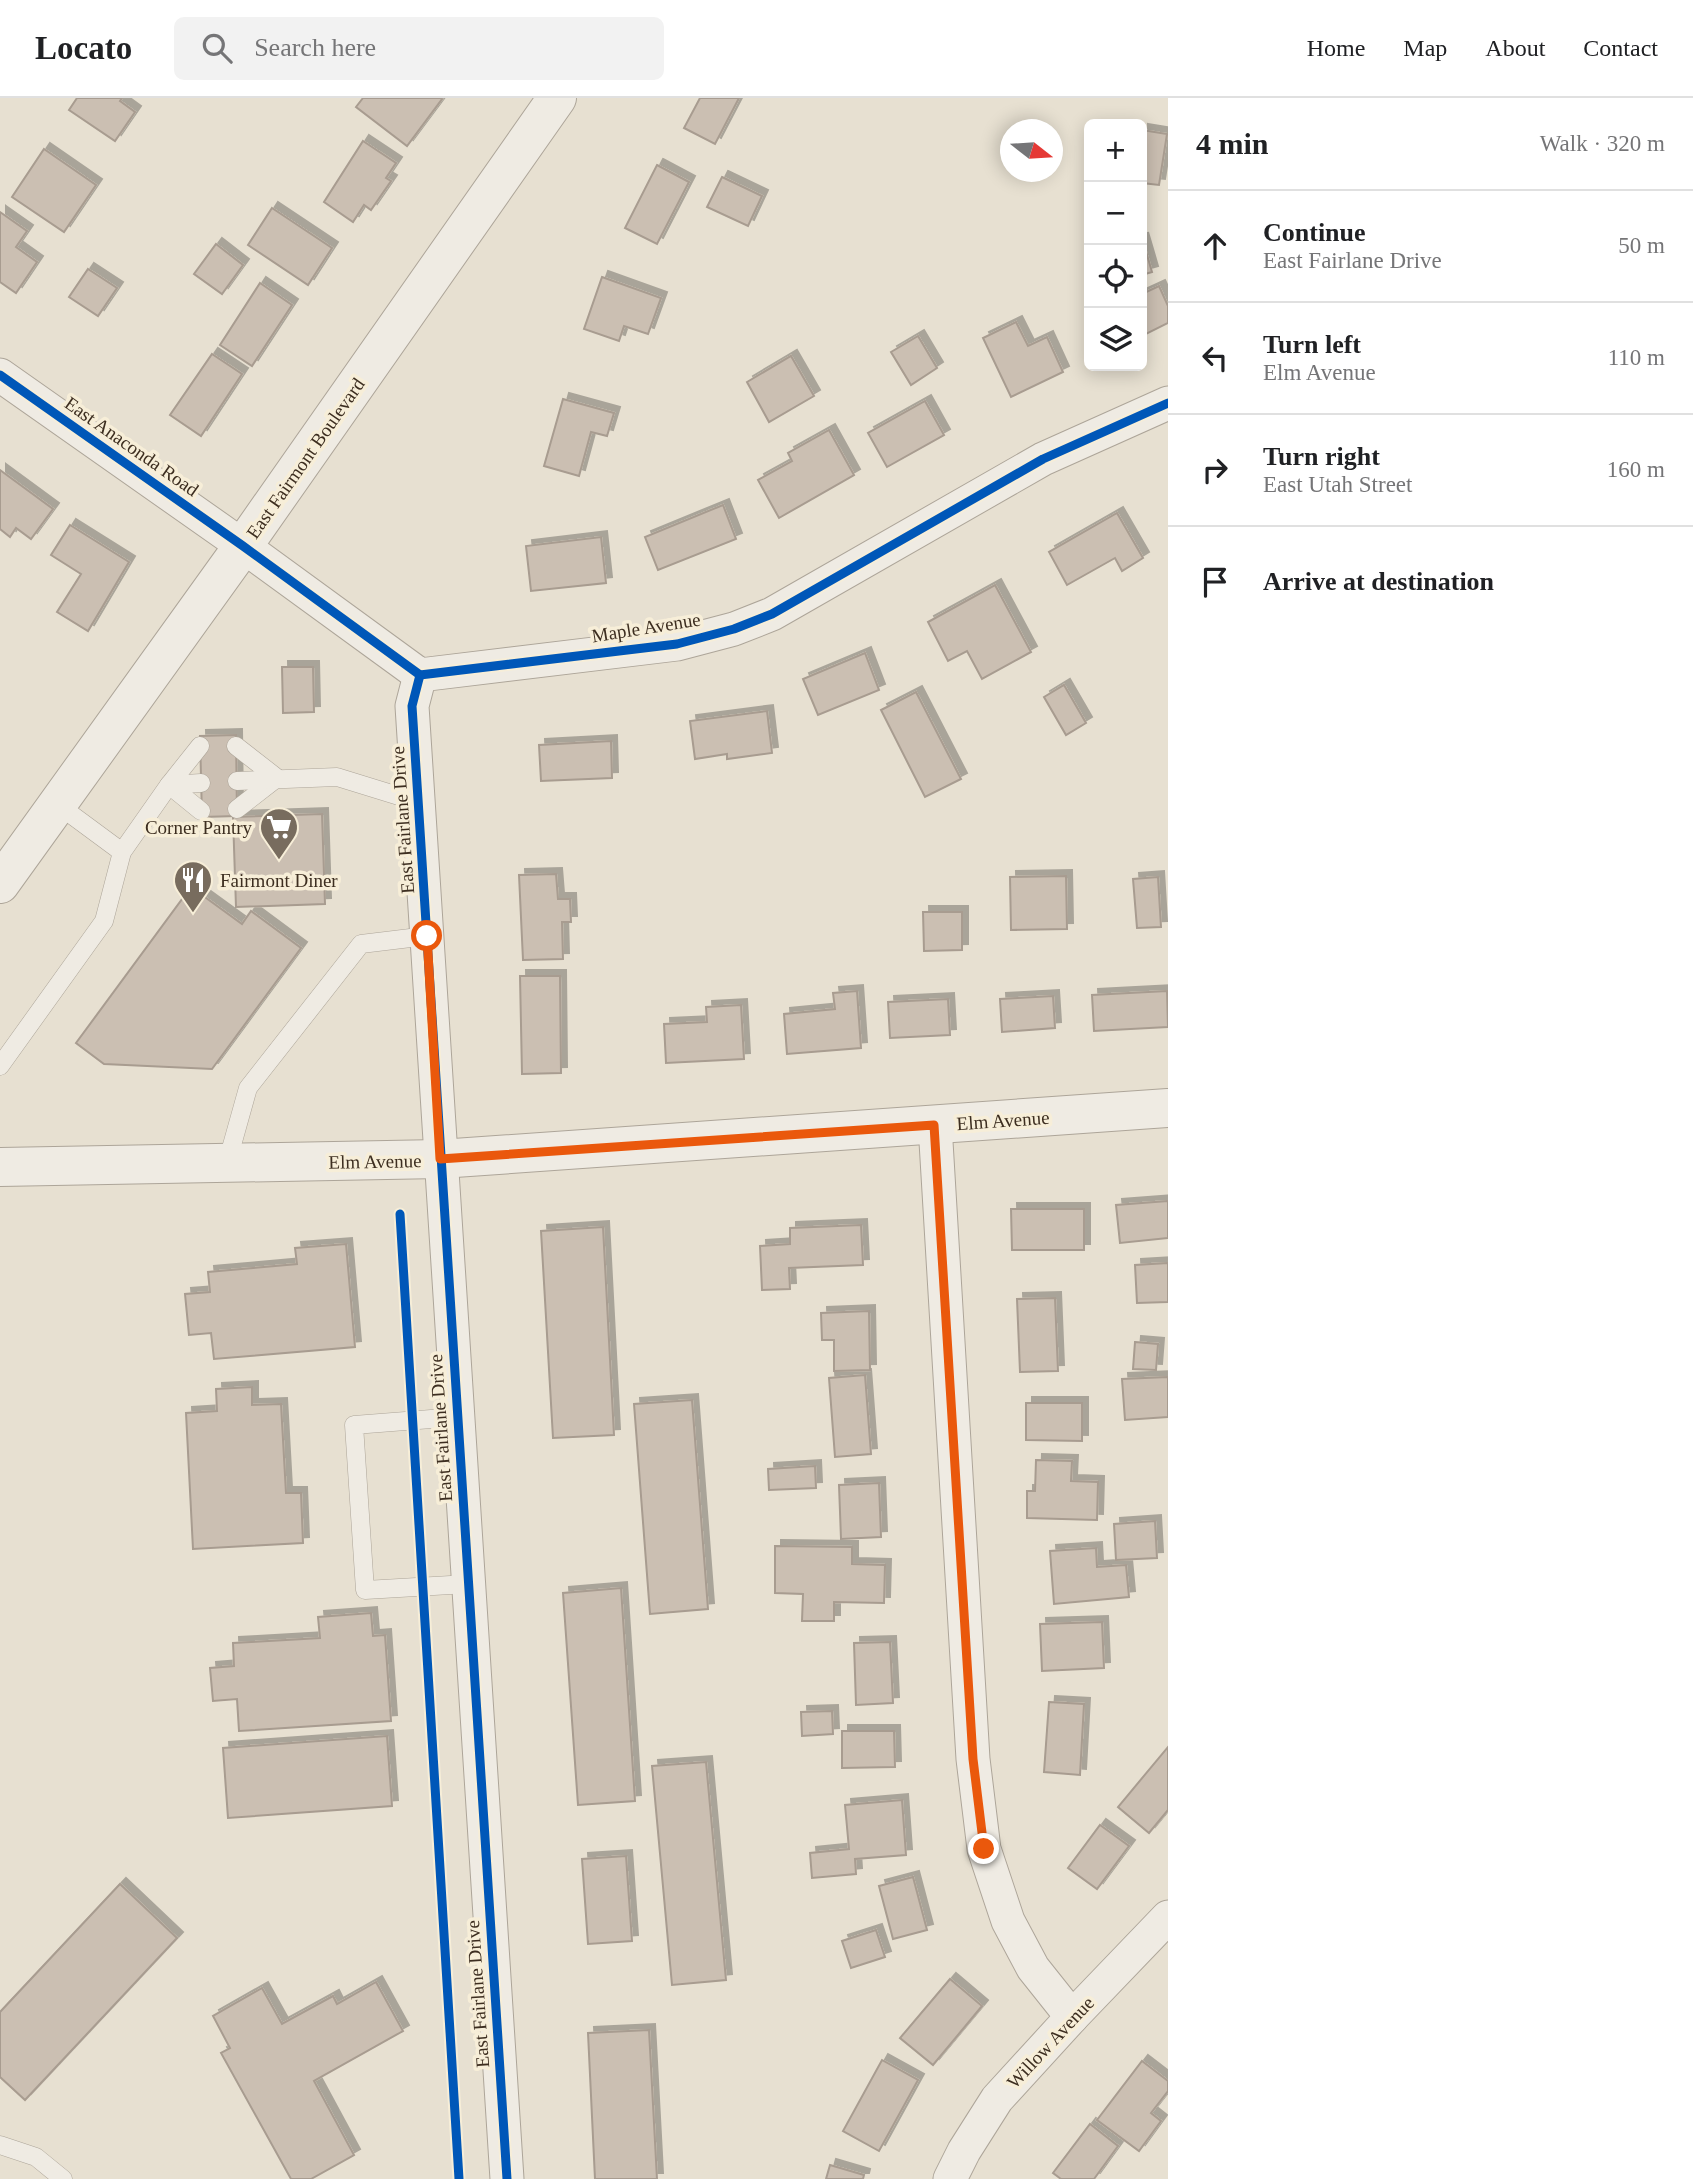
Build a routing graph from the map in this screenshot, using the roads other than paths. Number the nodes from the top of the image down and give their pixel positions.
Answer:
1 (557, 98) edge
2 (0, 375) edge
3 (1168, 403) edge
4 (243, 545) junction
5 (420, 676) junction
6 (200, 746) dead end
7 (236, 746) dead end
8 (277, 778) junction
9 (237, 780) dead end
10 (201, 783) dead end
11 (169, 785) junction
12 (418, 802) junction
13 (57, 804) junction
14 (237, 810) dead end
15 (201, 811) dead end
16 (122, 852) junction
17 (0, 884) edge
18 (427, 936) junction
19 (0, 1066) edge
20 (1168, 1108) edge
21 (934, 1125) junction
22 (440, 1159) junction
23 (228, 1163) junction
24 (0, 1167) edge
25 (457, 1417) junction
26 (468, 1584) junction
27 (1168, 1917) edge
28 (1072, 2017) junction
29 (0, 2146) edge
30 (63, 2179) edge
31 (507, 2179) edge
32 (950, 2179) edge

1 - 4 street, East Fairmont Boulevard
2 - 4 street, East Anaconda Road
3 - 5 street, Maple Avenue
4 - 5 street
4 - 13 street, East Fairmont Boulevard
5 - 12 street, East Fairlane Drive
6 - 11 lane
7 - 8 lane
8 - 9 lane
8 - 12 lane
8 - 14 lane
10 - 11 lane
11 - 15 lane
11 - 16 lane
12 - 18 street, East Fairlane Drive
13 - 16 lane
13 - 17 street, East Fairmont Boulevard
16 - 19 lane
18 - 22 street, East Fairlane Drive
18 - 23 lane
20 - 21 street, Elm Avenue
21 - 22 street, Elm Avenue
21 - 28 street
22 - 23 street, Elm Avenue
22 - 25 street, East Fairlane Drive
23 - 24 street, Elm Avenue
25 - 26 street, East Fairlane Drive
25 - 26 lane
26 - 31 street, East Fairlane Drive
27 - 28 street, Willow Avenue
28 - 32 street, Willow Avenue
29 - 30 lane

